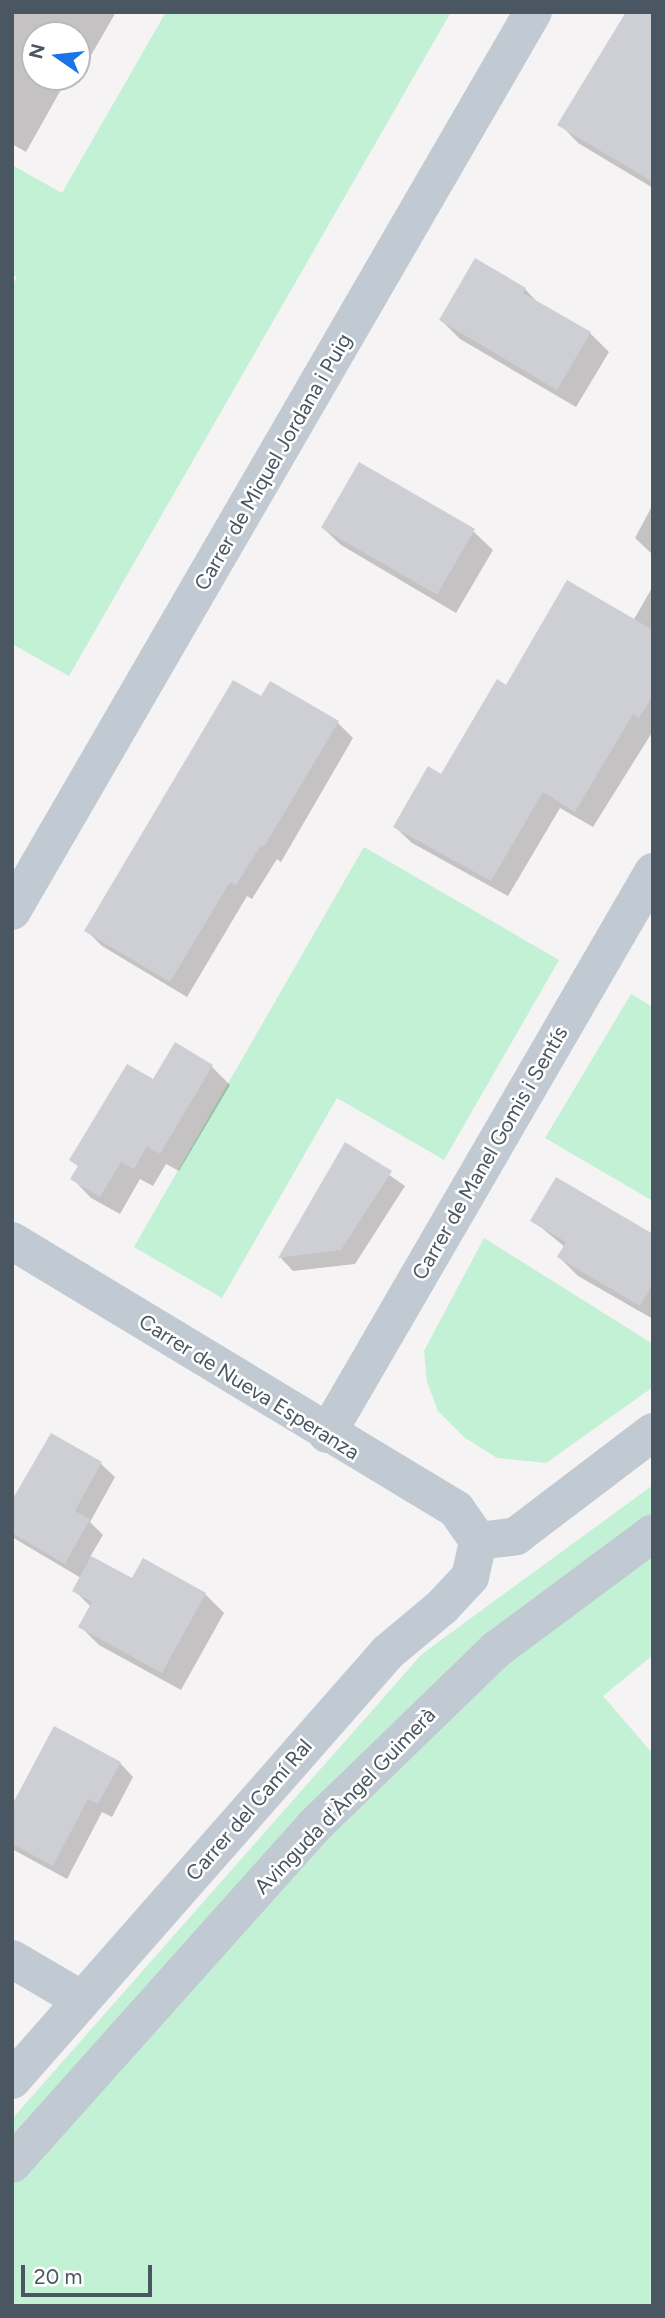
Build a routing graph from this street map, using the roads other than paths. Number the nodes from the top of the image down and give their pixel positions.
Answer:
1 (533, 12) edge
2 (653, 872) edge
3 (12, 911) edge
4 (12, 1241) edge
5 (653, 1432) edge
6 (327, 1434) junction
7 (653, 1533) edge
8 (478, 1541) junction
9 (12, 1959) edge
10 (82, 2000) junction
11 (12, 2080) edge
12 (12, 2164) edge

1 - 3 street, Carrer de Miquel Jordana i Puig
2 - 6 street, Carrer de Manel Gomis i Sentís
4 - 6 street, Carrer de Nueva Esperanza
5 - 8 street
6 - 8 street, Carrer de Nueva Esperanza
7 - 12 street, Avinguda d'Àngel Guimerà
8 - 10 street, Carrer del Camí Ral
9 - 10 street
10 - 11 street, Carrer del Camí Ral

